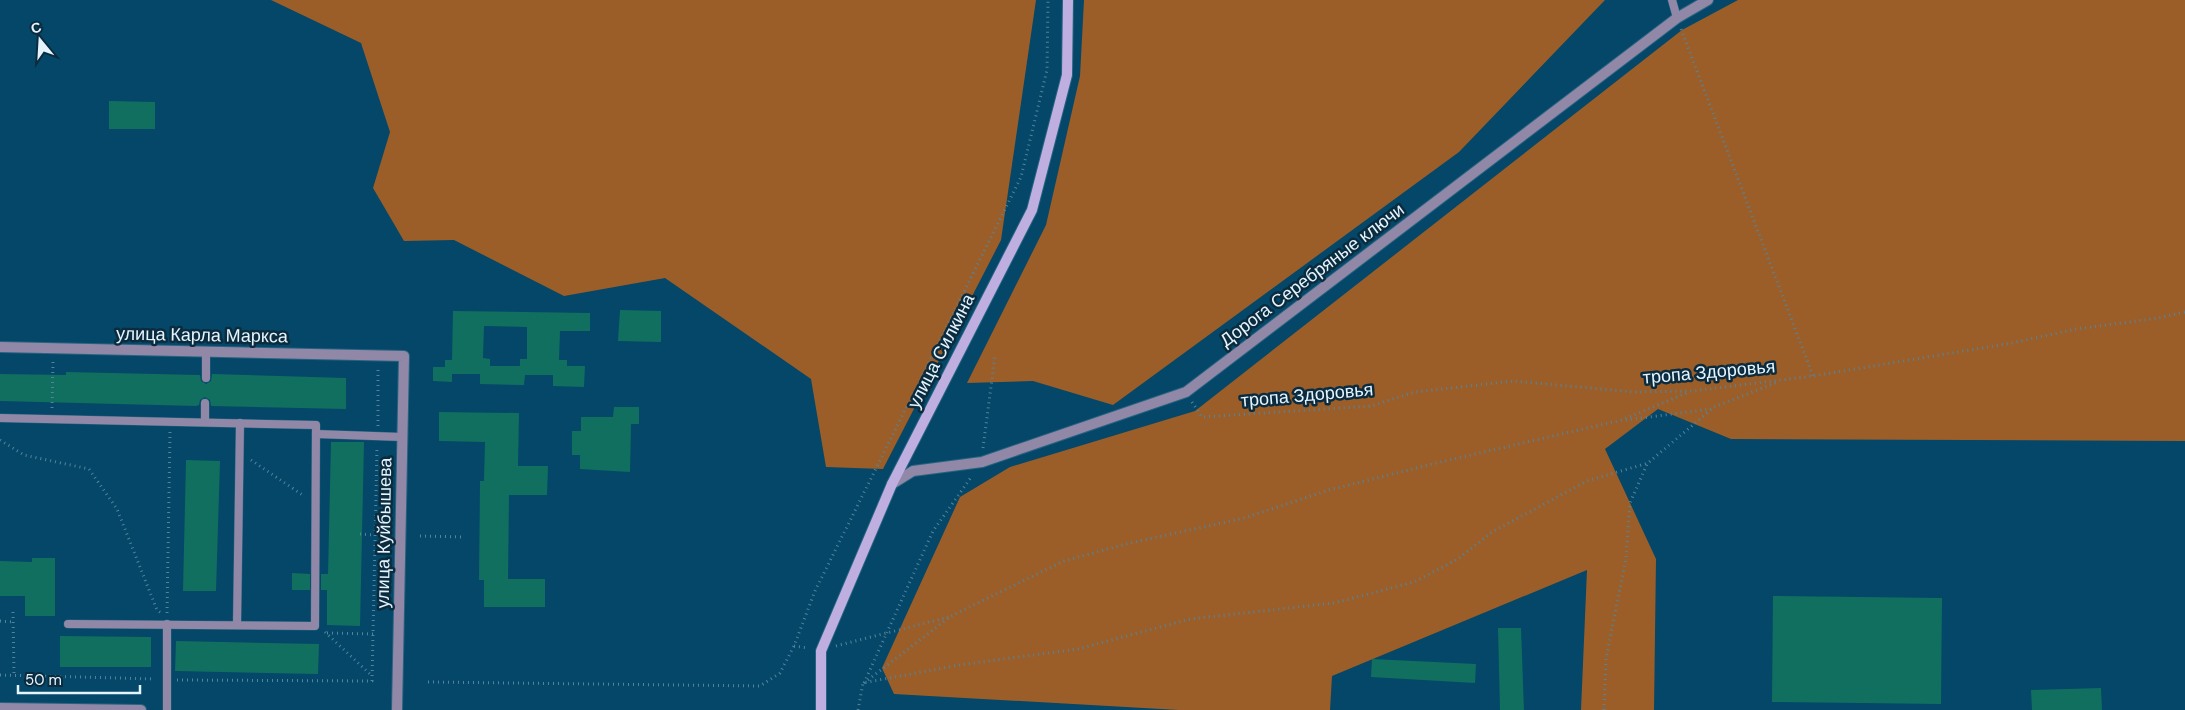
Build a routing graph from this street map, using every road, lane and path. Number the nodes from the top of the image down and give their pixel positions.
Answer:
1 (1048, 0) edge
2 (1068, 0) edge
3 (1672, 0) edge
4 (1708, 0) edge
5 (1677, 18) junction
6 (2185, 312) edge
7 (0, 347) edge
8 (206, 352) junction
9 (404, 356) joint
10 (995, 356) dead end
11 (54, 361) dead end
12 (1813, 376) junction
13 (206, 378) dead end
14 (1784, 380) junction
15 (1692, 391) junction
16 (1186, 392) junction
17 (205, 403) dead end
18 (1712, 409) junction
19 (0, 418) edge
20 (52, 419) junction
21 (1622, 420) junction
22 (171, 421) junction
23 (205, 422) junction
24 (240, 423) junction
25 (316, 434) junction
26 (402, 437) junction
27 (0, 440) edge
28 (240, 453) junction
29 (982, 462) junction
30 (1648, 463) junction
31 (892, 484) junction
32 (316, 504) junction
33 (360, 534) dead end
34 (375, 534) dead end
35 (420, 536) dead end
36 (462, 537) dead end
37 (13, 612) dead end
38 (951, 616) junction
39 (0, 622) edge
40 (13, 622) junction
41 (68, 624) dead end
42 (167, 624) junction
43 (237, 625) junction
44 (314, 626) junction
45 (888, 632) junction
46 (327, 633) junction
47 (373, 634) dead end
48 (794, 646) junction
49 (821, 651) junction
50 (0, 675) edge
51 (14, 675) junction
52 (372, 676) dead end
53 (167, 680) junction
54 (372, 681) dead end
55 (428, 682) dead end
56 (863, 683) junction
57 (0, 708) edge
58 (105, 710) edge
59 (141, 710) edge
60 (167, 710) edge
61 (397, 710) edge
62 (821, 710) edge
63 (858, 710) edge
64 (1604, 710) edge

1 - 48 path
2 - 31 main road, улица Силкина
3 - 5 lane
4 - 5 street, Дорога Серебряные ключи
5 - 12 path
5 - 16 street, Дорога Серебряные ключи
6 - 12 path, тропа Здоровья
7 - 8 street, улица Карла Маркса
8 - 9 street, улица Карла Маркса
8 - 13 lane
9 - 26 street, улица Куйбышева
10 - 29 path
11 - 20 path
12 - 14 path, тропа Здоровья
14 - 15 path, тропа Здоровья
14 - 18 path
15 - 16 path, тропа Здоровья
15 - 21 path
16 - 29 street, Дорога Серебряные ключи
17 - 23 lane
18 - 21 path
18 - 30 path
19 - 20 lane
20 - 22 lane
21 - 38 path
22 - 23 lane
22 - 27 path
23 - 24 lane
24 - 25 lane
24 - 28 lane
25 - 26 lane
25 - 32 lane
26 - 61 street, улица Куйбышева
28 - 32 path
28 - 43 lane
29 - 31 street, Дорога Серебряные ключи
29 - 45 path
30 - 56 path
30 - 64 path
31 - 49 main road, улица Силкина
32 - 44 lane
33 - 34 path
35 - 36 path
37 - 40 path
38 - 45 path
38 - 56 path
39 - 40 path
40 - 51 path
41 - 42 lane
42 - 43 lane
42 - 53 lane
43 - 44 lane
44 - 46 path
45 - 49 path
45 - 56 path
46 - 47 path
46 - 52 path
48 - 49 path
48 - 55 path
49 - 62 main road, улица Силкина
50 - 51 path
51 - 53 path
53 - 54 path
53 - 60 lane
56 - 63 path
57 - 58 street
58 - 59 street

